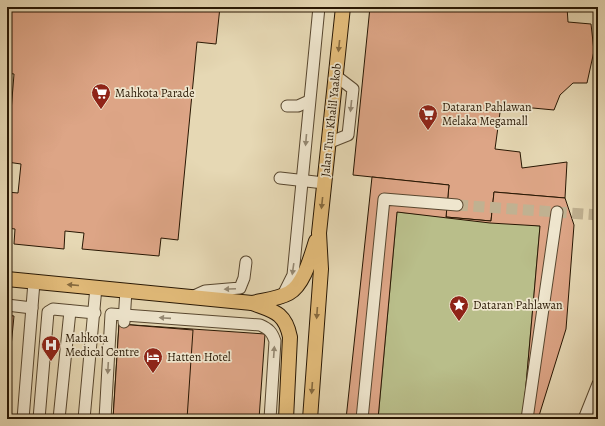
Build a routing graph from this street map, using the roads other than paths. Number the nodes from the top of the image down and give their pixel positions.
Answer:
1 (319, 7) edge
2 (343, 7) edge
3 (309, 101) junction
4 (287, 106) dead end
5 (280, 178) dead end
6 (303, 180) junction
7 (324, 183) junction
8 (457, 205) tunnel mouth
9 (557, 212) dead end
10 (319, 233) junction
11 (246, 262) dead end
12 (7, 279) edge
13 (34, 282) junction
14 (96, 287) junction
15 (126, 290) junction
16 (194, 296) junction
17 (282, 297) junction
18 (252, 303) junction
19 (7, 305) edge
20 (32, 308) junction
21 (70, 311) junction
22 (95, 313) junction
23 (124, 319) junction
24 (289, 369) junction
25 (273, 370) junction
26 (598, 384) edge
27 (598, 413) edge
28 (23, 419) edge
29 (40, 419) edge
30 (59, 419) edge
31 (84, 419) edge
32 (105, 419) edge
33 (270, 419) edge
34 (286, 419) edge
35 (310, 419) edge
36 (362, 419) edge
37 (527, 419) edge
38 (584, 419) edge
39 (596, 419) edge

1 - 3 street
2 -> 7 main road, Jalan Tun Khalil Yaakob
3 - 4 street
3 -> 6 street
5 - 6 street
6 - 7 street
6 -> 17 street
7 -> 10 main road, Jalan Tun Khalil Yaakob
8 - 36 street
9 - 37 street
10 - 17 main road, Jalan Tun Khalil Yaakob
10 -> 35 main road, Jalan Tun Khalil Yaakob
11 -> 16 street
12 - 13 main road
14 -> 13 main road
13 - 20 street
14 - 15 main road
14 - 22 street
15 - 16 main road
15 - 23 street
16 - 18 main road
17 - 18 main road, Jalan Tun Khalil Yaakob
18 - 24 main road
19 - 20 street
20 - 28 street
21 - 22 street
21 - 29 street
21 - 30 street
22 - 31 street
25 -> 23 street
23 -> 32 street
24 - 25 street
24 - 34 main road
25 - 33 street
26 - 38 street
27 - 39 street

